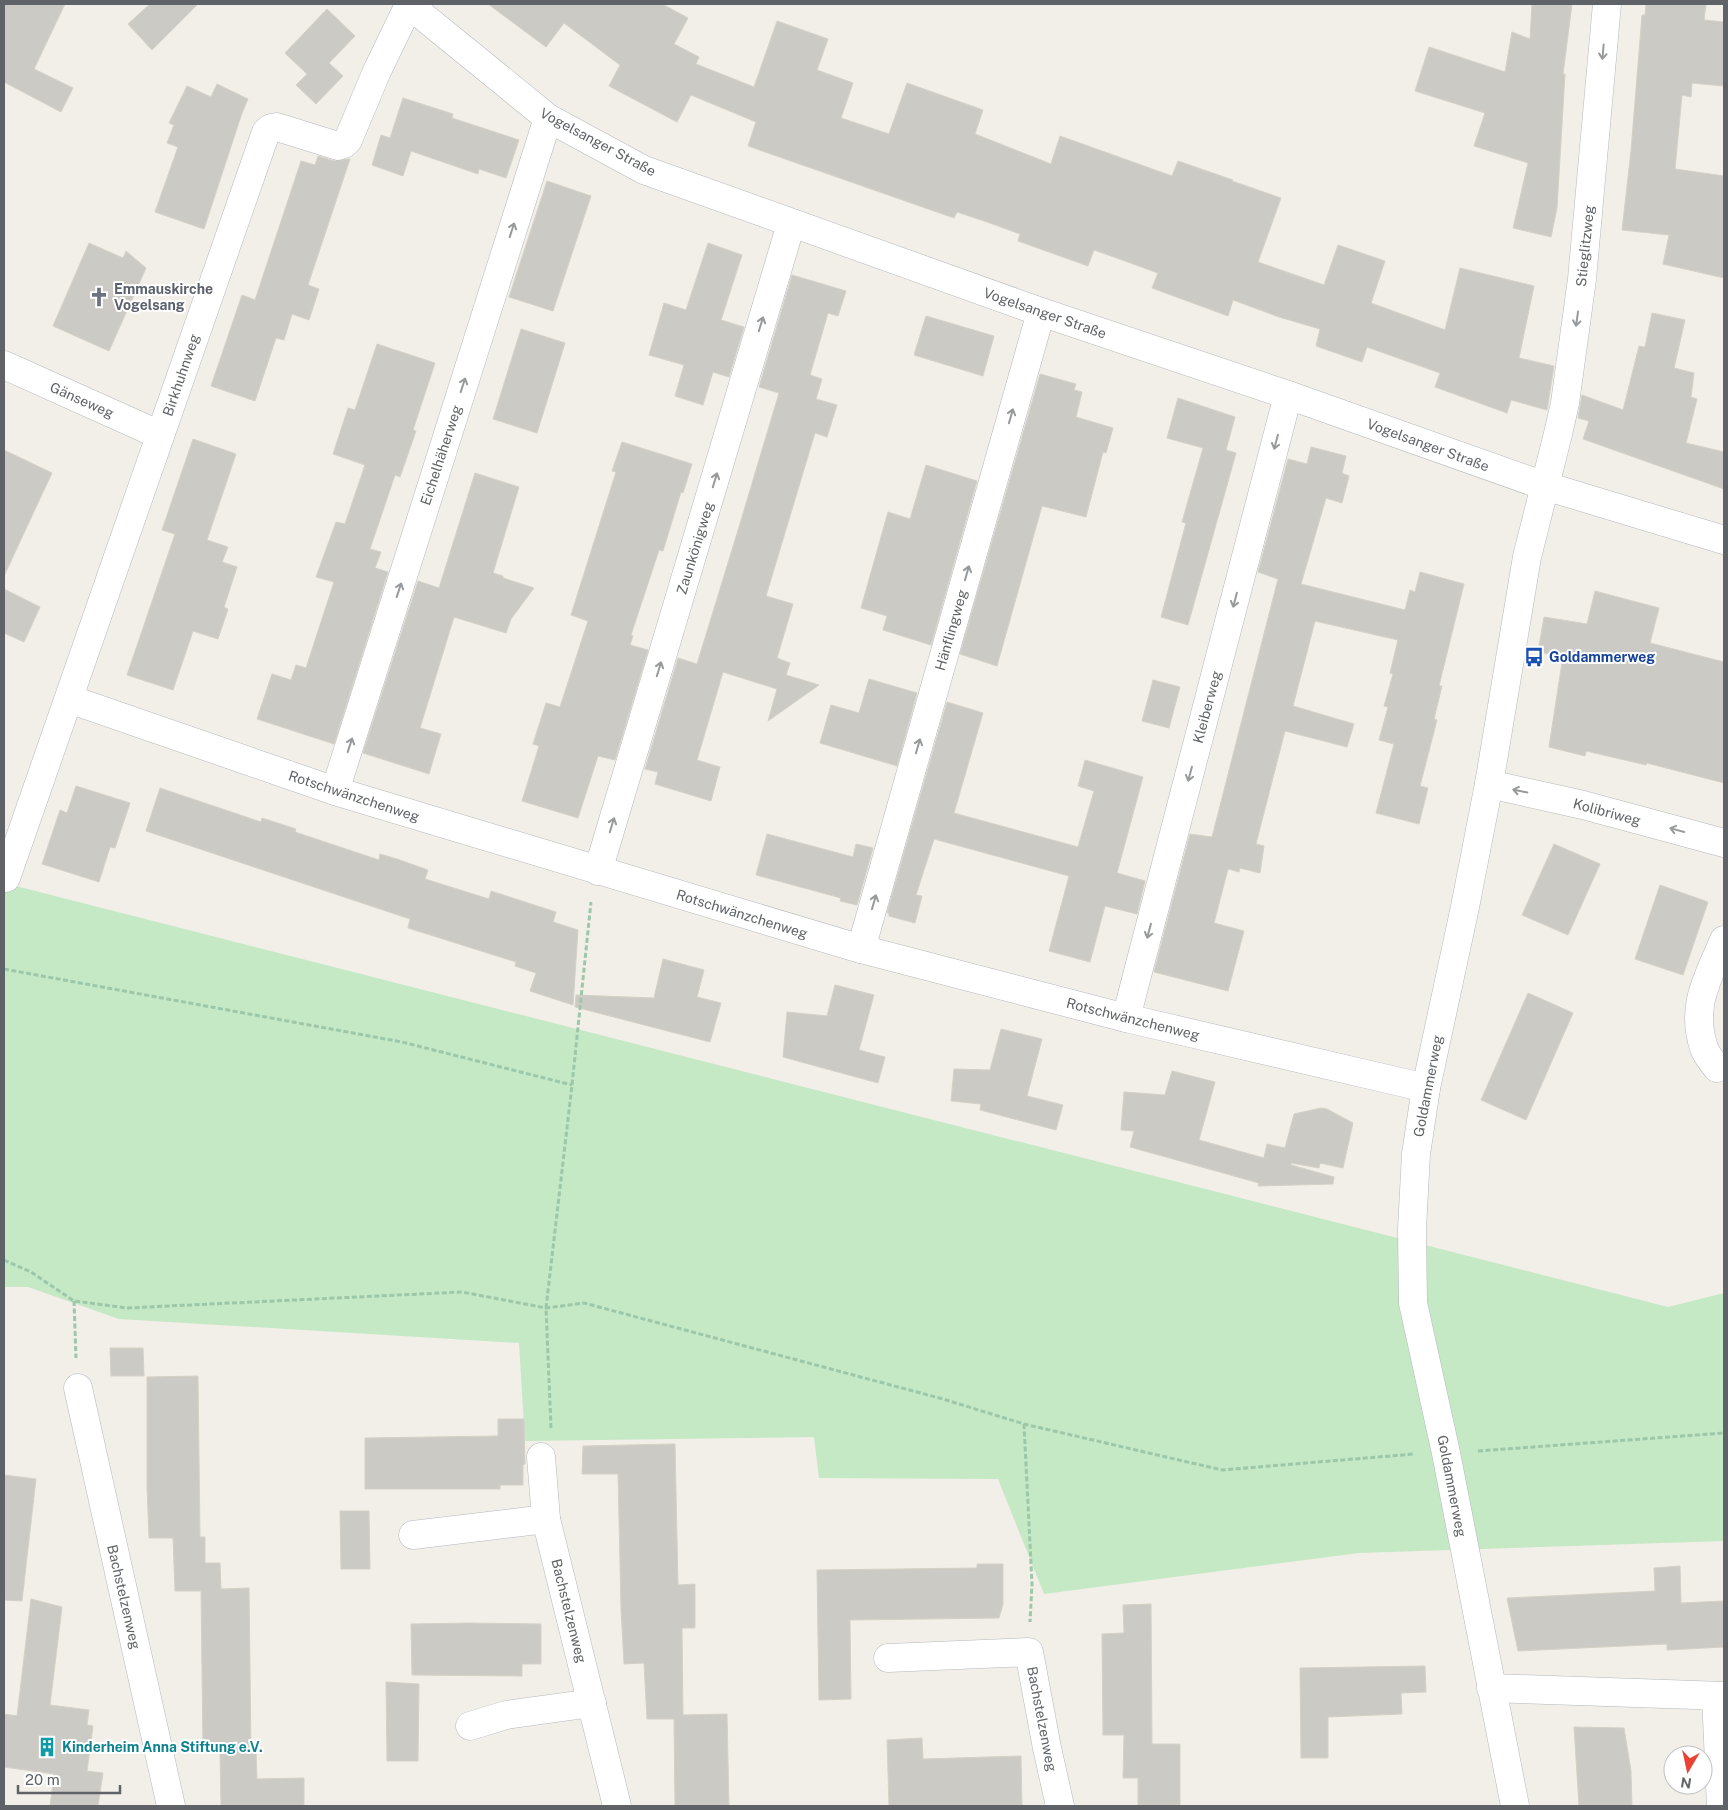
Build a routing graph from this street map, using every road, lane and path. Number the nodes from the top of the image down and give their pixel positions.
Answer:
1 (408, 4) edge
2 (1607, 4) edge
3 (548, 118) junction
4 (791, 224) junction
5 (1041, 312) junction
6 (4, 365) edge
7 (1288, 395) junction
8 (160, 435) junction
9 (1545, 486) junction
10 (1724, 540) edge
11 (69, 699) junction
12 (1489, 784) junction
13 (335, 791) junction
14 (1724, 843) edge
15 (598, 872) junction
16 (6, 878) dead end
17 (1724, 940) edge
18 (861, 949) junction
19 (4, 969) edge
20 (1126, 1018) junction
21 (1717, 1068) dead end
22 (572, 1085) junction
23 (1426, 1088) junction
24 (4, 1260) edge
25 (74, 1301) junction
26 (546, 1308) junction
27 (78, 1388) joint
28 (1024, 1424) junction
29 (1724, 1433) edge
30 (1446, 1453) junction
31 (541, 1456) joint
32 (546, 1519) junction
33 (413, 1535) dead end
34 (1029, 1652) junction
35 (888, 1658) dead end
36 (1491, 1688) junction
37 (1720, 1696) edge
38 (592, 1703) junction
39 (470, 1726) dead end
40 (171, 1806) edge
41 (617, 1806) edge
42 (1060, 1806) edge
43 (1515, 1806) edge
44 (1721, 1806) edge

1 - 3 street, Vogelsanger Straße
1 - 8 street, Birkhuhnweg
2 -> 9 street, Stieglitzweg
3 - 4 street, Vogelsanger Straße
13 -> 3 street, Eichelhäherweg
4 - 5 street, Vogelsanger Straße
15 -> 4 street, Zaunkönigweg
5 - 7 street, Vogelsanger Straße
18 -> 5 street, Hänflingweg
6 - 8 street, Gänseweg
7 - 9 street, Vogelsanger Straße
7 -> 20 street, Kleiberweg
8 - 11 street, Birkhuhnweg
9 - 10 street, Vogelsanger Straße
9 - 12 street, Goldammerweg
11 - 13 street, Rotschwänzchenweg
11 - 16 street, Birkhuhnweg
14 -> 12 street, Kolibriweg
12 - 23 street, Goldammerweg
13 - 15 street, Rotschwänzchenweg
15 - 18 street, Rotschwänzchenweg
15 - 22 path
17 - 21 street
18 - 20 street, Rotschwänzchenweg
19 - 22 path
20 - 23 street, Rotschwänzchenweg
22 - 26 path
23 - 30 street, Goldammerweg
24 - 25 path
25 - 26 path
25 - 27 path
26 - 28 path
26 - 31 path
27 - 40 street, Bachstelzenweg
28 - 30 path
28 - 34 path
29 - 30 path
30 - 36 street, Goldammerweg
31 - 32 street, Bachstelzenweg
32 - 33 street
32 - 38 street, Bachstelzenweg
34 - 35 street, Bachstelzenweg
34 - 42 street, Bachstelzenweg
36 - 37 street
36 - 43 street, Goldammerweg
37 - 44 street
38 - 39 street
38 - 41 street, Bachstelzenweg

